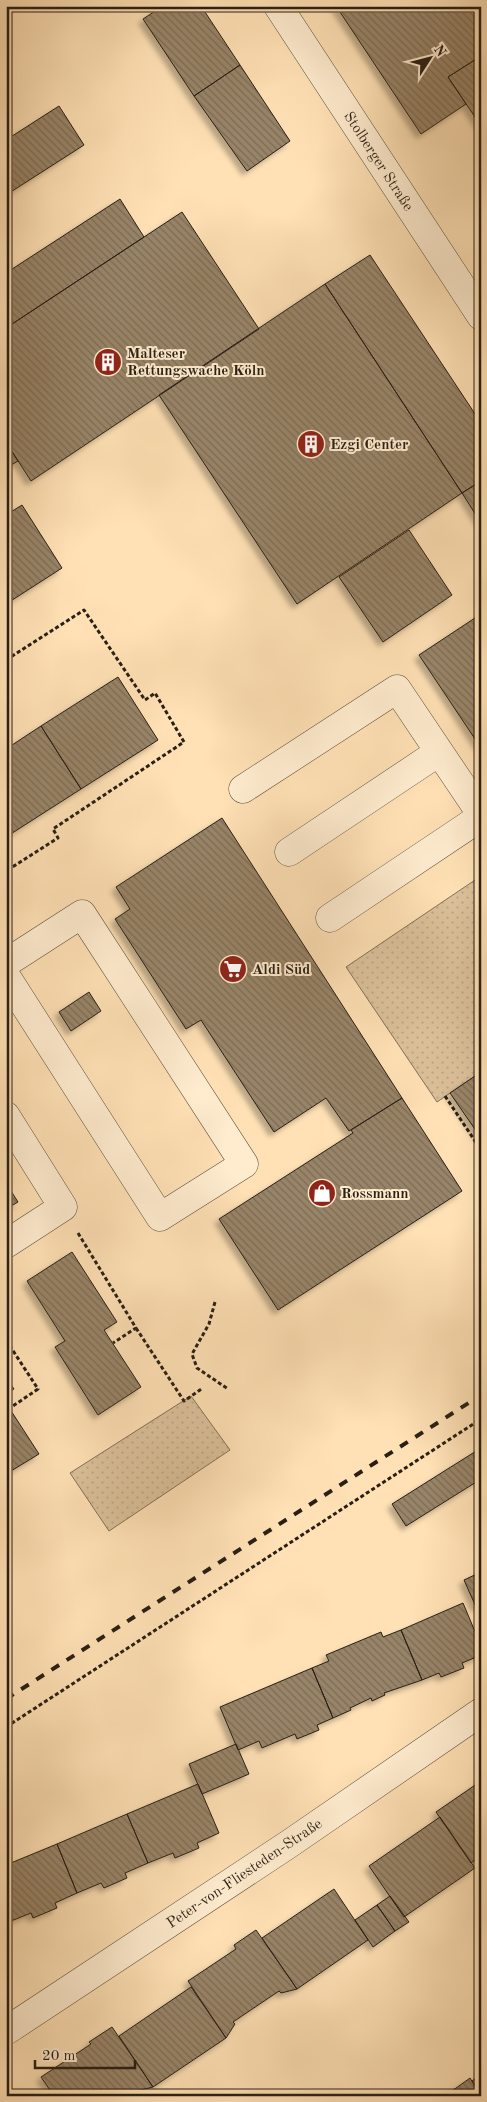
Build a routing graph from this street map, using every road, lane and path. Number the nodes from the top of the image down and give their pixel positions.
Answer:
1 (278, 6) edge
2 (481, 316) edge
3 (6, 660) edge
4 (439, 752) junction
5 (243, 788) dead end
6 (481, 816) edge
7 (289, 852) dead end
8 (6, 871) edge
9 (330, 918) dead end
10 (6, 963) edge
11 (6, 976) edge
12 (445, 1096) dead end
13 (6, 1116) edge
14 (481, 1150) edge
15 (63, 1207) junction
16 (6, 1244) edge
17 (215, 1302) dead end
18 (136, 1328) junction
19 (6, 1340) edge
20 (113, 1343) dead end
21 (203, 1388) dead end
22 (228, 1389) dead end
23 (10, 1408) dead end
24 (481, 1419) edge
25 (481, 1712) edge
26 (6, 1727) edge
27 (6, 2031) edge

1 - 2 street, Stolberger Straße
3 - 8 path
4 - 5 street
4 - 6 street
4 - 7 street
6 - 9 street
10 - 11 street
12 - 14 path
13 - 15 street
15 - 16 street
15 - 18 path
17 - 22 path
18 - 20 path
18 - 21 path
19 - 23 path
24 - 26 path
25 - 27 street, Peter-von-Fliesteden-Straße

